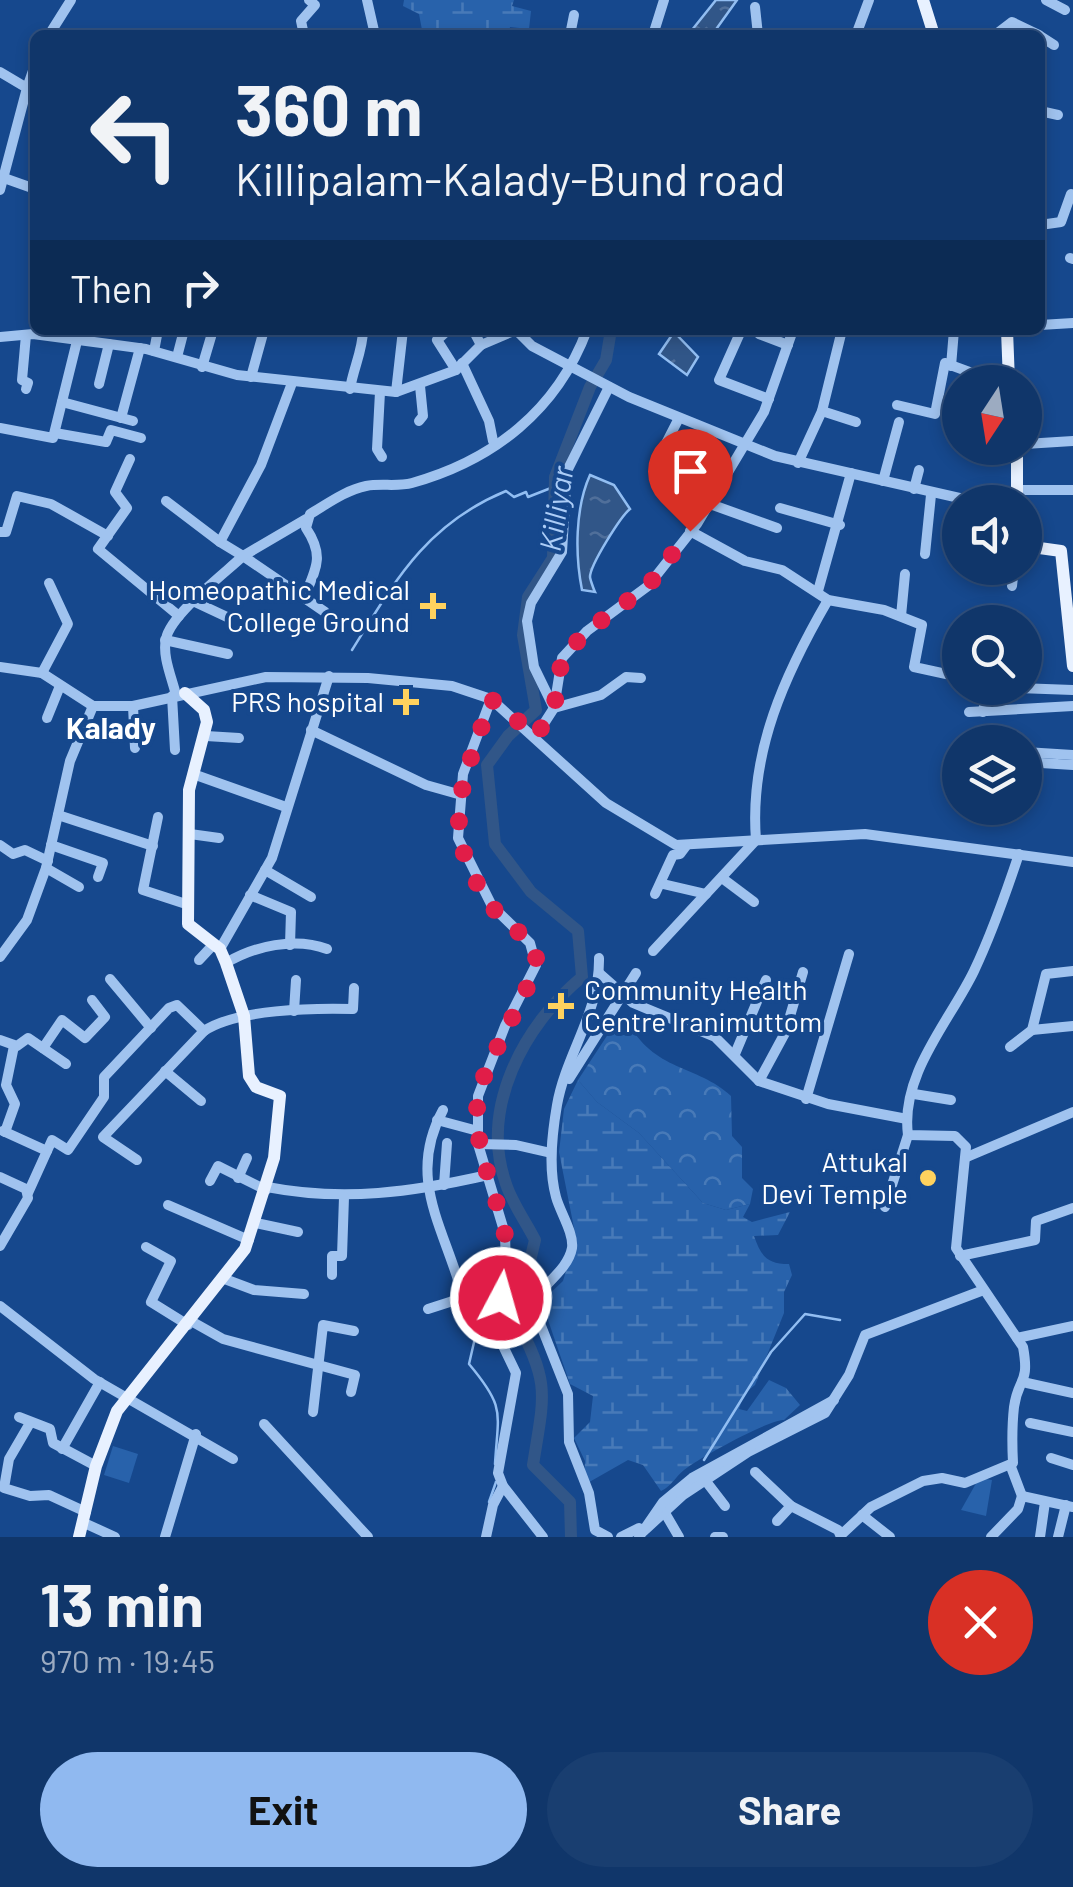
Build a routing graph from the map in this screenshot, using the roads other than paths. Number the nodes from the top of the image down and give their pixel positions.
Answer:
1 (72, 0) edge
2 (309, 0) edge
3 (367, 0) edge
4 (664, 0) edge
5 (868, 0) edge
6 (924, 0) edge
7 (1046, 0) edge
8 (755, 7) dead end
9 (1065, 10) dead end
10 (574, 15) dead end
11 (52, 30) edge
12 (303, 30) edge
13 (375, 30) edge
14 (571, 30) edge
15 (655, 30) edge
16 (757, 30) edge
17 (858, 30) edge
18 (933, 30) edge
19 (1002, 30) edge
20 (1029, 30) edge
21 (1045, 39) edge
22 (1054, 45) dead end
23 (0, 72) edge
24 (30, 88) edge
25 (30, 92) edge
26 (1045, 112) edge
27 (1058, 115) dead end
28 (2, 184) edge
29 (30, 188) edge
30 (1071, 194) edge
31 (1045, 224) edge
32 (1073, 323) edge
33 (1045, 325) edge
34 (26, 335) junction
35 (85, 335) edge
36 (157, 335) edge
37 (183, 335) edge
38 (212, 335) edge
39 (263, 335) edge
40 (363, 335) edge
41 (402, 335) edge
42 (442, 335) edge
43 (476, 335) edge
44 (504, 335) edge
45 (521, 335) edge
46 (586, 335) edge
47 (739, 335) edge
48 (761, 335) edge
49 (791, 335) edge
50 (841, 335) edge
51 (954, 335) edge
52 (1007, 335) edge
53 (0, 337) edge
54 (80, 342) junction
55 (109, 344) junction
56 (481, 345) junction
57 (788, 345) junction
58 (140, 348) junction
59 (154, 351) junction
60 (177, 357) junction
61 (951, 365) edge
62 (1008, 365) edge
63 (577, 366) junction
64 (202, 367) junction
65 (459, 367) junction
66 (251, 377) junction
67 (942, 380) edge
68 (292, 382) junction
69 (100, 384) dead end
70 (606, 385) junction
71 (420, 386) junction
72 (26, 389) dead end
73 (350, 389) junction
74 (380, 392) junction
75 (396, 392) junction
76 (768, 400) junction
77 (62, 402) junction
78 (897, 405) dead end
79 (822, 411) junction
80 (679, 418) junction
81 (419, 421) dead end
82 (856, 422) dead end
83 (899, 422) dead end
84 (0, 428) edge
85 (706, 429) junction
86 (55, 432) junction
87 (142, 438) dead end
88 (493, 440) dead end
89 (1073, 441) edge
90 (1042, 443) edge
91 (745, 444) junction
92 (660, 455) dead end
93 (382, 457) dead end
94 (130, 459) dead end
95 (798, 463) junction
96 (919, 470) dead end
97 (684, 471) dead end
98 (851, 473) junction
99 (883, 481) junction
100 (914, 488) junction
101 (1073, 490) edge
102 (1042, 493) edge
103 (931, 495) junction
104 (942, 497) edge
105 (166, 501) dead end
106 (710, 504) junction
107 (780, 508) dead end
108 (306, 518) junction
109 (840, 525) junction
110 (777, 528) dead end
111 (690, 531) junction
112 (0, 532) edge
113 (108, 536) junction
114 (220, 542) junction
115 (1042, 548) edge
116 (1067, 551) edge
117 (925, 554) dead end
118 (243, 556) junction
119 (905, 574) dead end
120 (49, 584) dead end
121 (818, 591) junction
122 (304, 595) junction
123 (828, 600) junction
124 (195, 602) junction
125 (325, 612) dead end
126 (178, 616) junction
127 (900, 616) junction
128 (227, 617) dead end
129 (1072, 636) edge
130 (165, 640) junction
131 (228, 654) dead end
132 (1073, 666) edge
133 (0, 667) edge
134 (942, 673) edge
135 (42, 674) junction
136 (328, 676) junction
137 (640, 678) dead end
138 (60, 686) junction
139 (1042, 689) edge
140 (1073, 690) edge
141 (178, 694) junction
142 (491, 699) junction
143 (984, 705) edge
144 (92, 706) junction
145 (133, 706) junction
146 (1073, 706) edge
147 (554, 708) junction
148 (968, 712) dead end
149 (983, 712) junction
150 (47, 718) dead end
151 (311, 730) junction
152 (534, 734) junction
153 (206, 736) junction
154 (239, 738) dead end
155 (136, 748) dead end
156 (175, 750) dead end
157 (1042, 753) edge
158 (1073, 755) edge
159 (1042, 763) edge
160 (1073, 766) edge
161 (193, 774) junction
162 (458, 794) junction
163 (286, 807) junction
164 (58, 814) junction
165 (158, 817) dead end
166 (190, 834) junction
167 (219, 838) dead end
168 (756, 840) junction
169 (0, 845) edge
170 (52, 845) junction
171 (153, 846) junction
172 (686, 846) junction
173 (1019, 854) junction
174 (1073, 862) edge
175 (47, 864) junction
176 (264, 870) junction
177 (98, 877) dead end
178 (722, 878) junction
179 (663, 884) junction
180 (79, 886) dead end
181 (655, 894) dead end
182 (706, 894) junction
183 (250, 895) junction
184 (312, 897) dead end
185 (754, 902) dead end
186 (188, 905) junction
187 (290, 945) junction
188 (216, 947) junction
189 (327, 949) dead end
190 (653, 951) dead end
191 (1, 953) edge
192 (849, 954) dead end
193 (598, 958) dead end
194 (199, 960) dead end
195 (226, 964) junction
196 (1073, 971) edge
197 (803, 972) dead end
198 (599, 973) junction
199 (636, 973) dead end
200 (110, 979) dead end
201 (296, 980) dead end
202 (766, 980) dead end
203 (354, 988) dead end
204 (621, 992) junction
205 (92, 1000) dead end
206 (294, 1010) junction
207 (244, 1016) junction
208 (1073, 1026) edge
209 (151, 1028) junction
210 (1032, 1030) junction
211 (204, 1031) junction
212 (0, 1040) edge
213 (14, 1046) junction
214 (1010, 1047) dead end
215 (43, 1048) junction
216 (735, 1054) junction
217 (66, 1064) dead end
218 (165, 1071) junction
219 (759, 1081) junction
220 (564, 1083) junction
221 (914, 1094) junction
222 (806, 1098) junction
223 (951, 1100) dead end
224 (201, 1101) dead end
225 (1073, 1112) edge
226 (907, 1118) junction
227 (3, 1131) edge
228 (478, 1131) junction
229 (908, 1135) junction
230 (447, 1142) dead end
231 (478, 1144) junction
232 (47, 1151) junction
233 (551, 1152) junction
234 (967, 1157) junction
235 (247, 1158) dead end
236 (136, 1160) dead end
237 (488, 1175) junction
238 (0, 1177) edge
239 (238, 1178) junction
240 (210, 1182) dead end
241 (444, 1185) junction
242 (267, 1188) junction
243 (428, 1189) junction
244 (28, 1193) junction
245 (344, 1197) junction
246 (168, 1205) dead end
247 (885, 1207) dead end
248 (1073, 1208) edge
249 (256, 1223) junction
250 (298, 1232) dead end
251 (250, 1240) junction
252 (0, 1246) edge
253 (146, 1246) dead end
254 (960, 1256) junction
255 (332, 1275) dead end
256 (222, 1278) junction
257 (981, 1291) junction
258 (304, 1294) dead end
259 (0, 1306) edge
260 (428, 1308) dead end
261 (190, 1323) junction
262 (1073, 1326) edge
263 (354, 1331) dead end
264 (1017, 1338) junction
265 (318, 1365) junction
266 (100, 1382) junction
267 (1027, 1383) junction
268 (351, 1392) dead end
269 (1073, 1392) edge
270 (128, 1398) junction
271 (834, 1400) junction
272 (313, 1412) dead end
273 (1030, 1423) dead end
274 (264, 1424) dead end
275 (1073, 1432) edge
276 (196, 1434) junction
277 (62, 1449) junction
278 (1051, 1458) dead end
279 (232, 1460) dead end
280 (96, 1466) junction
281 (1011, 1466) junction
282 (1073, 1466) edge
283 (755, 1472) dead end
284 (705, 1480) junction
285 (503, 1486) junction
286 (1022, 1496) junction
287 (1045, 1502) junction
288 (1071, 1503) edge
289 (725, 1506) dead end
290 (791, 1506) junction
291 (665, 1512) junction
292 (862, 1515) junction
293 (84, 1517) junction
294 (777, 1521) dead end
295 (643, 1532) edge
296 (841, 1536) edge
297 (79, 1537) edge
298 (115, 1537) edge
299 (165, 1537) edge
300 (368, 1537) edge
301 (486, 1537) edge
302 (543, 1537) edge
303 (608, 1537) edge
304 (621, 1537) edge
305 (679, 1537) edge
306 (715, 1537) edge
307 (723, 1537) edge
308 (890, 1537) edge
309 (991, 1537) edge
310 (1040, 1537) edge
311 (1058, 1537) edge

1 - 11 street
2 - 12 street
3 - 13 street
4 - 15 street
5 - 17 street
6 - 18 main road
7 - 9 street
8 - 16 street
10 - 14 street
19 - 20 street
21 - 22 street
23 - 24 street
25 - 28 street
26 - 27 street
28 - 29 street
30 - 31 street
32 - 33 street
34 - 53 street
34 - 54 street
34 - 72 street
35 - 54 street
36 - 59 street
37 - 60 street
38 - 64 street
39 - 66 street
40 - 73 street
41 - 75 street
42 - 65 street
43 - 56 street
44 - 56 street
45 - 63 street
46 - 63 street
47 - 76 street
48 - 57 street
49 - 57 street
50 - 79 street
51 - 61 street
52 - 62 main road
54 - 55 street
54 - 77 street
55 - 58 street
55 - 69 street
56 - 65 street
57 - 76 street
58 - 59 street
58 - 77 street
59 - 60 street
60 - 64 street
63 - 70 street
63 - 108 street
64 - 66 street
65 - 71 street
65 - 88 street
66 - 68 street
67 - 78 street
68 - 73 street
68 - 114 street
70 - 80 street
70 - 147 street
71 - 75 street
71 - 81 street
73 - 74 street
74 - 75 street
74 - 93 street
76 - 91 street
77 - 86 street
79 - 82 street
79 - 95 street
80 - 85 street
80 - 92 street
83 - 99 street
84 - 86 street
85 - 91 street
85 - 97 street
86 - 87 street
89 - 90 street
91 - 95 street
91 - 106 street
94 - 113 street
95 - 98 street
96 - 100 street
98 - 99 street
98 - 109 street
99 - 100 street
100 - 103 street
101 - 102 street
103 - 104 street
103 - 117 street
105 - 114 street
106 - 110 street
106 - 111 street
107 - 109 street
108 - 118 street
108 - 122 street
109 - 121 street
111 - 121 street
111 - 147 street
112 - 113 street
113 - 126 street
114 - 118 street
115 - 116 main road
116 - 129 main road
118 - 122 street
118 - 124 street
119 - 127 street
120 - 135 street
121 - 123 street
122 - 125 street
123 - 127 street
123 - 168 street
124 - 126 street
124 - 128 street
126 - 130 street
127 - 134 street
129 - 132 main road
130 - 131 street
130 - 141 street
133 - 135 street
135 - 138 street
136 - 141 street
136 - 142 street
136 - 151 street
137 - 147 street
138 - 144 street
138 - 150 street
139 - 140 street
141 - 145 street
141 - 153 main road
141 - 156 street
142 - 152 street
142 - 162 street
143 - 149 street
144 - 145 street
144 - 164 street
145 - 155 street
146 - 149 street
147 - 152 street
148 - 149 street
151 - 162 street
151 - 163 street
152 - 172 street
153 - 154 street
153 - 161 main road
157 - 158 street
159 - 160 street
161 - 163 street
161 - 166 main road
162 - 228 street
163 - 176 street
164 - 170 street
164 - 171 street
165 - 171 street
166 - 167 street
166 - 186 main road
168 - 172 street
168 - 173 street
168 - 178 street
169 - 175 street
170 - 175 street
170 - 177 street
171 - 186 street
172 - 179 street
173 - 174 street
173 - 221 street
175 - 180 street
175 - 191 street
176 - 183 street
176 - 184 street
178 - 182 street
178 - 185 street
179 - 181 street
179 - 182 street
182 - 190 street
183 - 187 street
183 - 188 street
186 - 188 main road
187 - 189 street
187 - 195 street
188 - 194 street
188 - 195 main road
192 - 222 street
193 - 198 street
195 - 207 main road
196 - 210 street
197 - 219 street
198 - 204 street
198 - 220 street
199 - 204 street
200 - 209 street
201 - 206 street
202 - 216 street
203 - 206 street
204 - 216 street
204 - 220 street
205 - 215 street
206 - 207 street
207 - 211 street
207 - 242 main road
208 - 210 street
209 - 211 street
209 - 232 street
210 - 214 street
211 - 218 street
212 - 213 street
213 - 215 street
213 - 227 street
215 - 217 street
216 - 219 street
218 - 224 street
218 - 236 street
219 - 222 street
220 - 233 street
221 - 223 street
221 - 226 street
222 - 226 street
225 - 234 street
226 - 229 street
227 - 232 street
228 - 231 street
228 - 243 street
229 - 234 street
229 - 247 street
230 - 241 street
231 - 233 street
231 - 237 street
232 - 244 street
233 - 303 street
234 - 254 street
235 - 239 street
237 - 241 street
237 - 285 street
238 - 244 street
239 - 240 street
239 - 242 street
241 - 243 street
242 - 245 street
242 - 249 main road
243 - 245 street
243 - 260 street
244 - 252 street
245 - 255 street
246 - 251 street
248 - 254 street
249 - 250 street
249 - 251 main road
251 - 256 main road
253 - 261 street
254 - 257 street
256 - 258 street
256 - 261 main road
257 - 264 street
257 - 271 street
259 - 266 street
261 - 265 street
261 - 270 main road
262 - 264 street
263 - 265 street
264 - 267 street
265 - 268 street
265 - 272 street
266 - 270 street
266 - 277 street
267 - 269 street
267 - 281 street
270 - 276 street
270 - 280 main road
271 - 284 street
271 - 295 street
273 - 275 street
274 - 300 street
276 - 279 street
276 - 299 street
277 - 280 street
277 - 293 street
278 - 282 street
280 - 293 main road
281 - 286 street
281 - 292 street
283 - 290 street
284 - 289 street
284 - 291 street
285 - 301 street
285 - 302 street
286 - 287 street
286 - 309 street
287 - 288 street
287 - 310 street
288 - 311 street
290 - 294 street
290 - 296 street
291 - 295 street
291 - 305 street
292 - 296 street
292 - 308 street
293 - 297 main road
293 - 298 street
295 - 304 street
306 - 307 street

